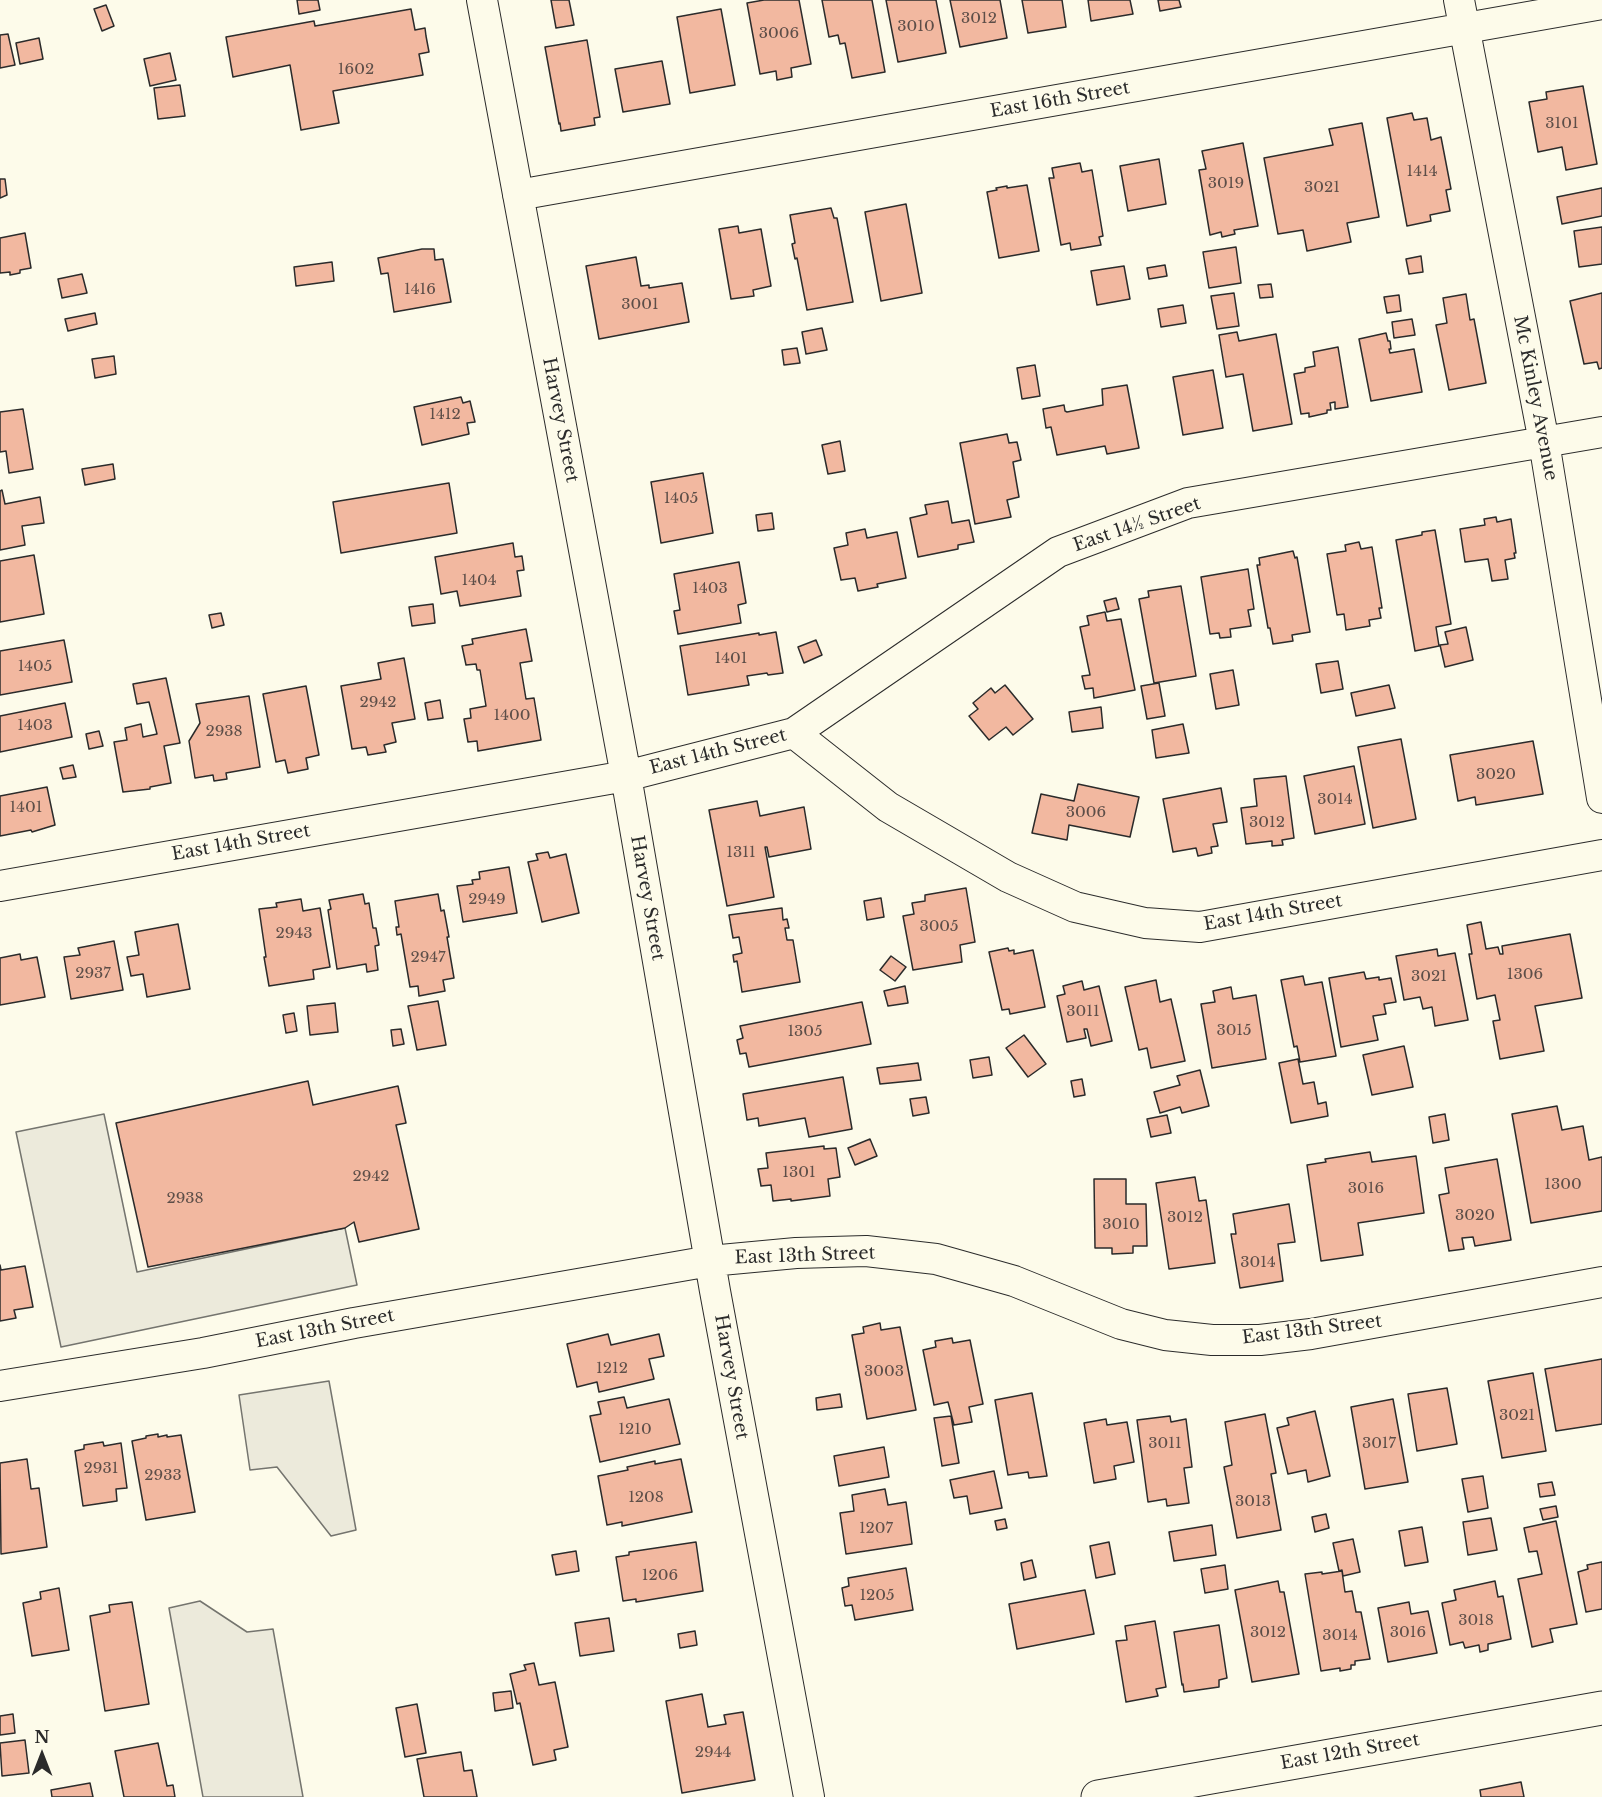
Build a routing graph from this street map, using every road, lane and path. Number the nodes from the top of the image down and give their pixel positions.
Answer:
1 (482, 0) edge
2 (1459, 0) edge
3 (1602, 4) edge
4 (1464, 29) junction
5 (518, 195) junction
6 (1602, 432) edge
7 (1544, 442) junction
8 (794, 733) junction
9 (626, 776) junction
10 (1602, 798) edge
11 (1602, 855) edge
12 (0, 885) edge
13 (710, 1261) junction
14 (1602, 1282) edge
15 (0, 1386) edge
16 (1602, 1708) edge
17 (1149, 1792) edge
18 (809, 1797) edge
19 (1098, 1797) edge

1 - 5 street, Harvey Street
2 - 4 street, Mc Kinley Avenue
3 - 4 street, East 16th Street
4 - 5 street, East 16th Street
4 - 7 street, Mc Kinley Avenue
5 - 9 street, Harvey Street
6 - 7 street, East 14½ Street
7 - 8 street, East 14½ Street
7 - 10 street, Mc Kinley Avenue
8 - 9 street, East 14th Street
8 - 11 street, East 14th Street
9 - 12 street, East 14th Street
9 - 13 street, Harvey Street
13 - 14 street, East 13th Street
13 - 15 street, East 13th Street
13 - 18 street, Harvey Street
16 - 17 street, East 12th Street
17 - 19 street, East 12th Street

